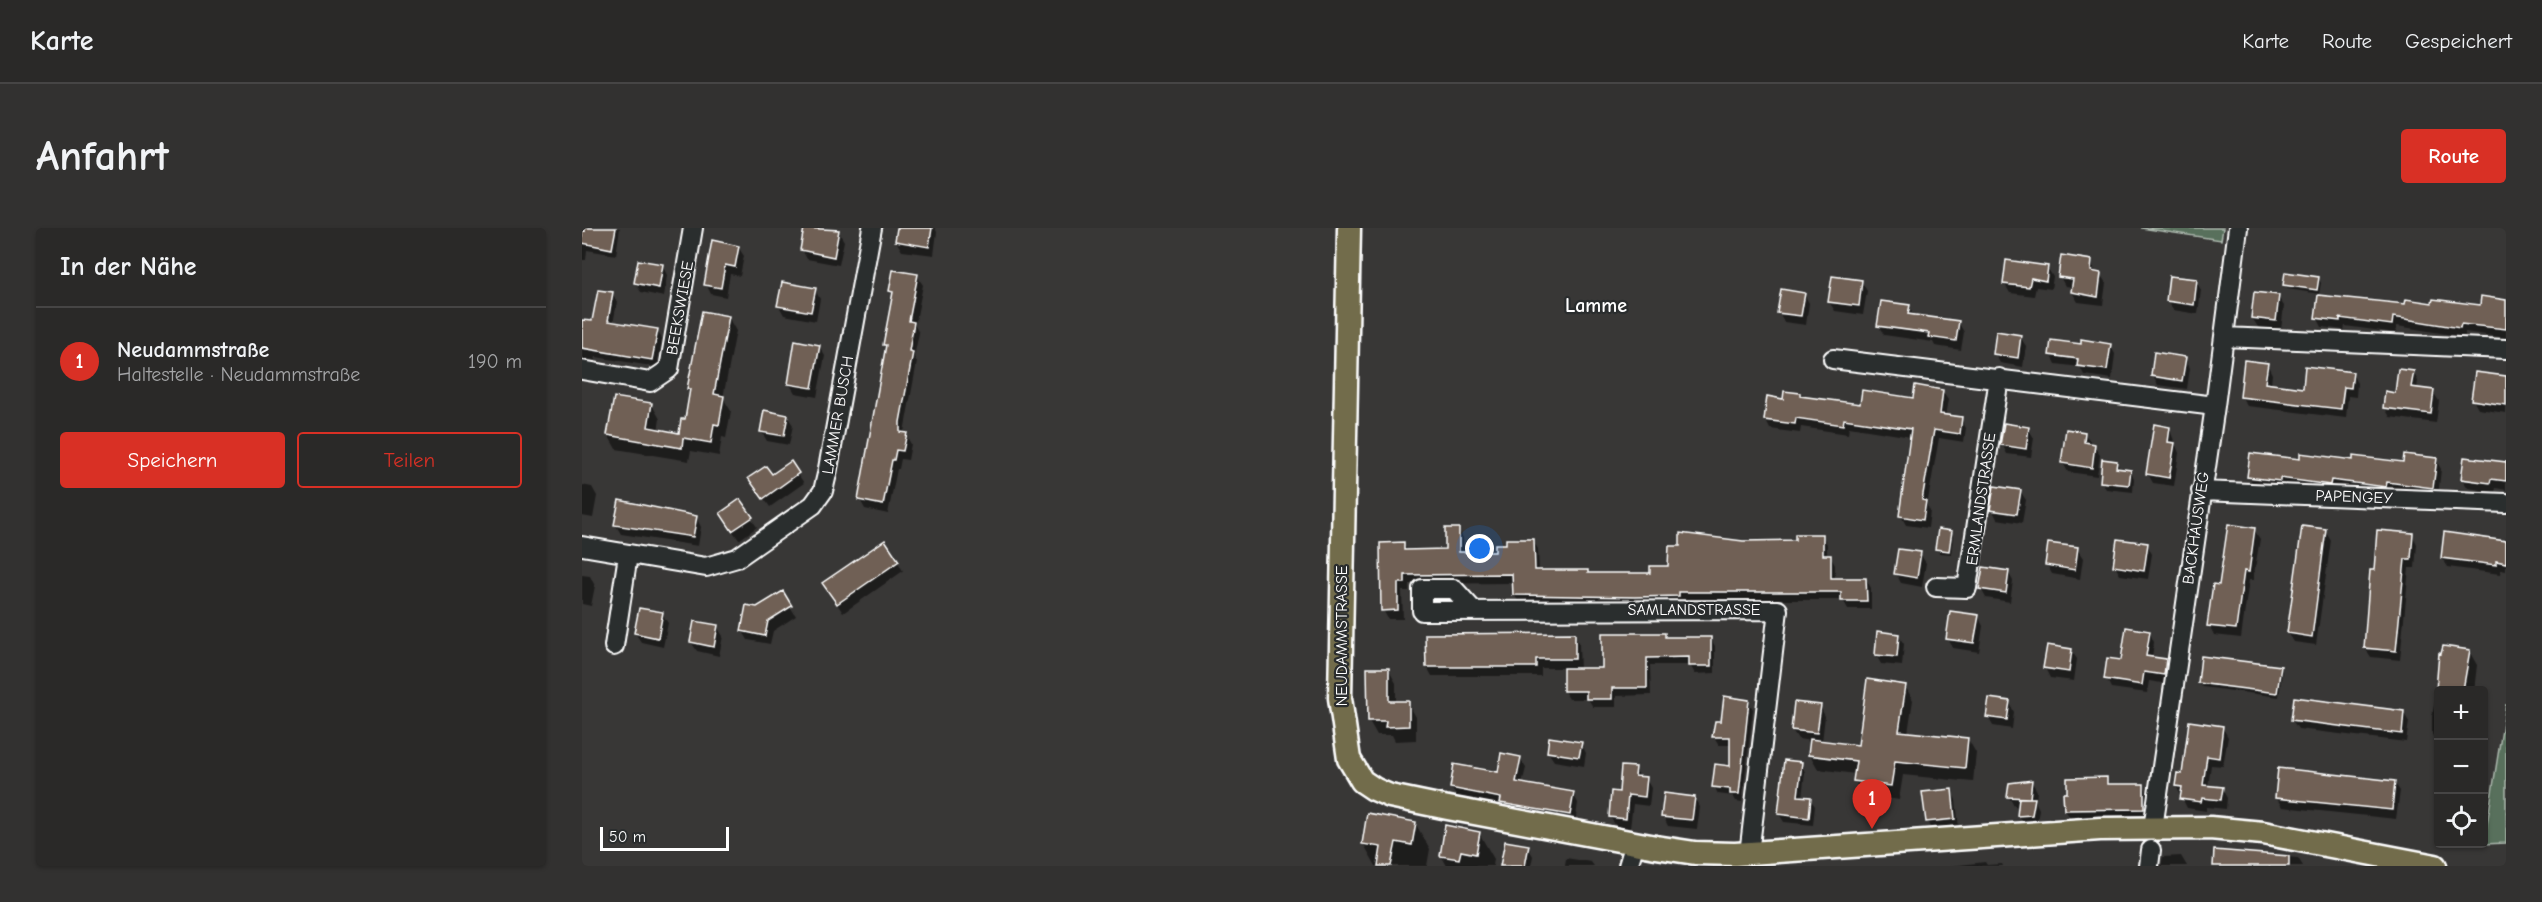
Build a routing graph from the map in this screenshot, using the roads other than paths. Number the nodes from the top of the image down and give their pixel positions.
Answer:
1 (693, 228) edge
2 (872, 228) edge
3 (1349, 228) edge
4 (2238, 228) edge
5 (2224, 337) junction
6 (2506, 349) edge
7 (1833, 359) dead end
8 (582, 370) edge
9 (1999, 378) junction
10 (2215, 406) junction
11 (2201, 491) junction
12 (2506, 503) edge
13 (582, 546) edge
14 (628, 555) junction
15 (1936, 587) dead end
16 (1473, 610) dead end
17 (614, 646) dead end
18 (2153, 828) junction
19 (1635, 843) junction
20 (1749, 854) junction
21 (1628, 866) edge
22 (2434, 866) edge

1 - 8 street, BEEKSWIESE
2 - 14 street, LAMMER BUSCH
3 - 19 main road, NEUDAMMSTRASSE
4 - 5 street, BACKHAUSWEG
5 - 6 street
5 - 10 street, BACKHAUSWEG
7 - 9 street
9 - 10 street
9 - 15 street, ERMLANDSTRASSE
10 - 11 street, BACKHAUSWEG
11 - 12 street, PAPENGEY
11 - 18 street, BACKHAUSWEG
13 - 14 street, LAMMER BUSCH
14 - 17 street
16 - 20 street, SAMLANDSTRASSE
18 - 20 main road, NEUDAMMSTRASSE
18 - 22 main road, NEUDAMMSTRASSE
19 - 20 main road, NEUDAMMSTRASSE
19 - 21 street

